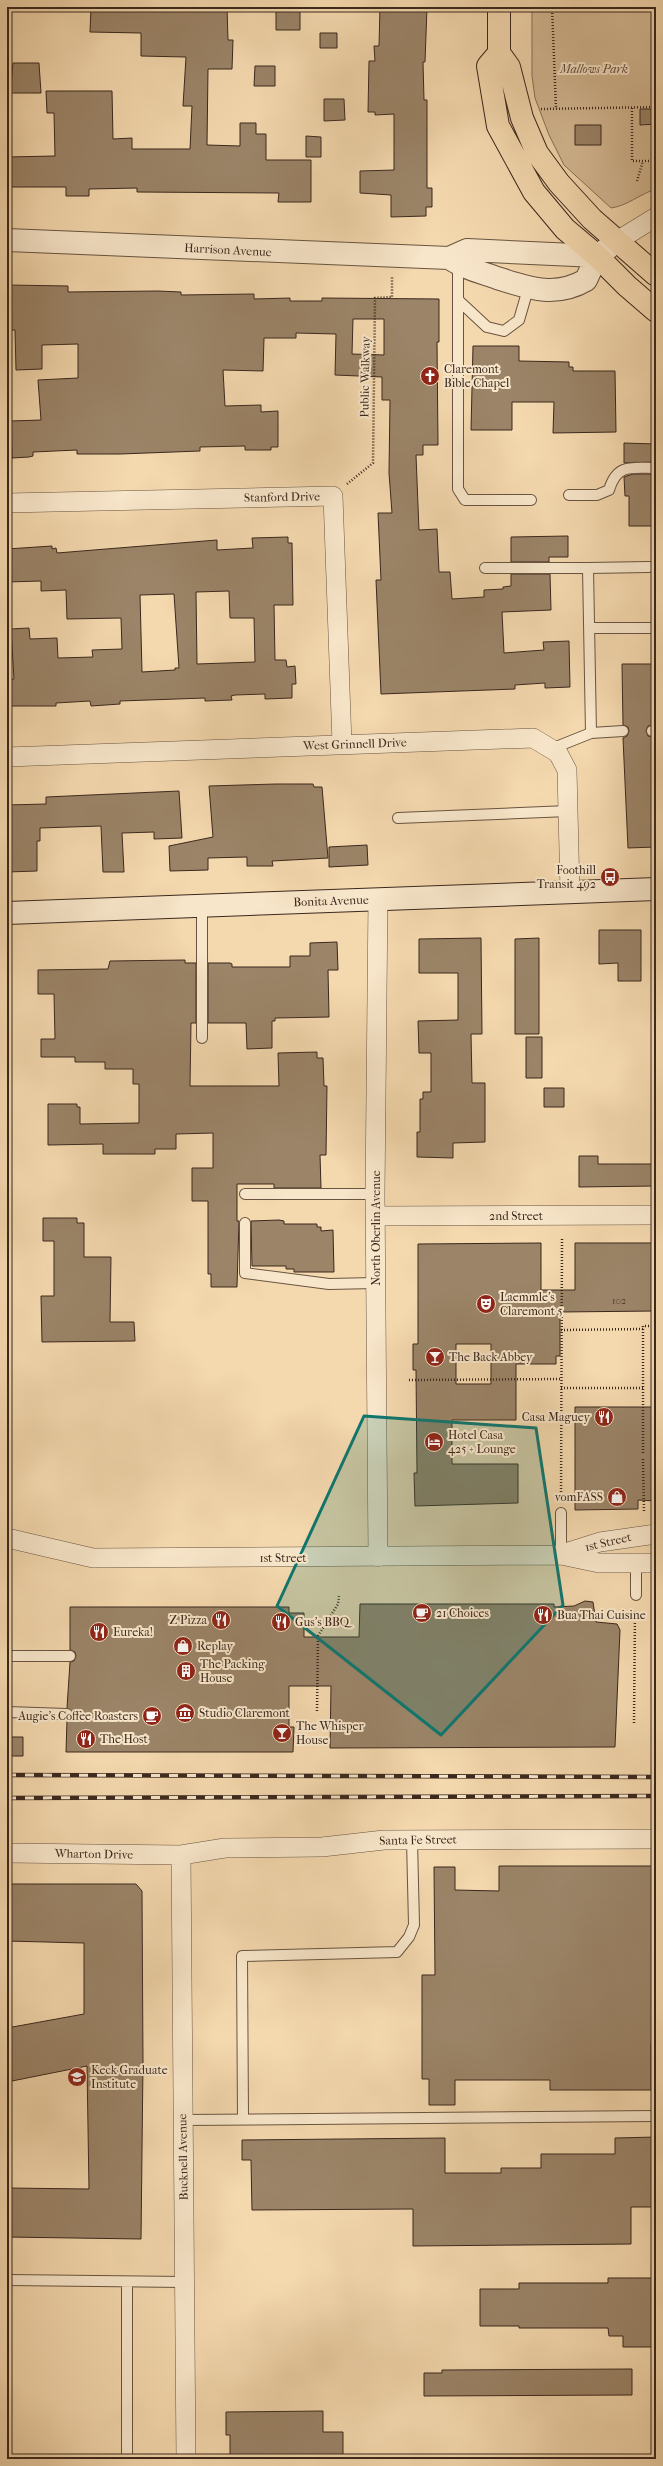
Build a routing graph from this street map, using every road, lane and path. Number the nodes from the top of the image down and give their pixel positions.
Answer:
1 (499, 7) edge
2 (552, 7) edge
3 (499, 53) junction
4 (656, 107) edge
5 (632, 108) junction
6 (556, 109) junction
7 (535, 110) dead end
8 (643, 161) junction
9 (656, 161) edge
10 (638, 182) dead end
11 (656, 217) edge
12 (7, 240) edge
13 (617, 241) junction
14 (393, 256) junction
15 (598, 256) junction
16 (454, 261) junction
17 (656, 275) edge
18 (528, 289) junction
19 (458, 300) junction
20 (656, 310) edge
21 (656, 468) edge
22 (569, 495) dead end
23 (333, 496) junction
24 (531, 500) dead end
25 (7, 503) edge
26 (649, 567) dead end
27 (484, 568) dead end
28 (588, 568) junction
29 (590, 628) junction
30 (656, 628) edge
31 (623, 731) dead end
32 (591, 733) junction
33 (342, 744) junction
34 (551, 749) junction
35 (7, 756) edge
36 (568, 811) junction
37 (398, 818) dead end
38 (656, 889) edge
39 (570, 892) junction
40 (378, 899) junction
41 (202, 906) junction
42 (7, 913) edge
43 (202, 1038) dead end
44 (245, 1194) dead end
45 (375, 1194) junction
46 (656, 1215) edge
47 (376, 1216) junction
48 (245, 1223) dead end
49 (562, 1238) dead end
50 (376, 1283) junction
51 (656, 1326) edge
52 (643, 1329) junction
53 (561, 1330) junction
54 (561, 1379) junction
55 (409, 1380) dead end
56 (561, 1388) junction
57 (643, 1388) junction
58 (643, 1453) dead end
59 (643, 1459) dead end
60 (561, 1513) joint
61 (644, 1513) dead end
62 (656, 1534) edge
63 (7, 1538) edge
64 (561, 1555) junction
65 (378, 1558) junction
66 (636, 1563) junction
67 (656, 1563) edge
68 (636, 1595) joint
69 (339, 1596) dead end
70 (7, 1656) edge
71 (70, 1656) dead end
72 (317, 1711) dead end
73 (7, 1712) edge
74 (67, 1714) dead end
75 (634, 1724) dead end
76 (656, 1839) edge
77 (412, 1840) junction
78 (7, 1853) edge
79 (181, 1855) junction
80 (656, 2116) edge
81 (243, 2119) junction
82 (183, 2120) junction
83 (7, 2280) edge
84 (127, 2282) junction
85 (184, 2282) junction
86 (128, 2459) edge
87 (186, 2459) edge

1 - 3 main road
2 - 6 path
3 - 13 main road
3 - 15 main road
4 - 5 path
5 - 6 path
5 - 8 path
6 - 7 path
8 - 9 path
8 - 10 path
11 - 13 street, Harrison Avenue
12 - 14 street, Harrison Avenue
13 - 15 street, Harrison Avenue
13 - 17 main road
14 - 16 street, Harrison Avenue
14 - 23 path, Public Walkway
15 - 16 street, Harrison Avenue
15 - 18 street, Harrison Avenue
15 - 20 main road
16 - 18 street, Harrison Avenue
16 - 19 lane
18 - 19 lane
19 - 24 lane
21 - 22 lane
23 - 25 street, Stanford Drive
23 - 33 street, Stanford Drive
26 - 28 lane
27 - 28 lane
28 - 29 lane
29 - 30 lane
29 - 32 lane
31 - 32 lane
32 - 34 lane
33 - 34 street, West Grinnell Drive
33 - 35 street, West Grinnell Drive
34 - 36 street, West Grinnell Drive
36 - 37 lane
36 - 39 street, West Grinnell Drive
38 - 39 street, Bonita Avenue
39 - 40 street, Bonita Avenue
40 - 41 street, Bonita Avenue
40 - 45 street, North Oberlin Avenue
41 - 42 street, Bonita Avenue
41 - 43 lane
44 - 45 lane
45 - 47 street, North Oberlin Avenue
46 - 47 street, 2nd Street
47 - 50 street, North Oberlin Avenue
48 - 50 lane
49 - 53 path
50 - 65 street, North Oberlin Avenue
51 - 52 path
52 - 53 path
52 - 57 path
53 - 54 path
54 - 55 path
54 - 56 path
56 - 57 path
56 - 60 path
57 - 58 path
59 - 61 path
60 - 64 lane
62 - 64 street, 1st Street
63 - 65 street, 1st Street
64 - 65 street, 1st Street
64 - 66 street, 1st Street
66 - 67 street, 1st Street
66 - 68 lane
68 - 75 path
69 - 72 path
70 - 71 lane
73 - 74 lane
76 - 77 street, Santa Fe Street
77 - 79 street, Santa Fe Street
77 - 81 lane
78 - 79 street, Wharton Drive
79 - 82 street, Bucknell Avenue
80 - 81 lane
81 - 82 lane
82 - 85 street, Bucknell Avenue
83 - 84 lane
84 - 85 lane
84 - 86 lane
85 - 87 street, Bucknell Avenue

